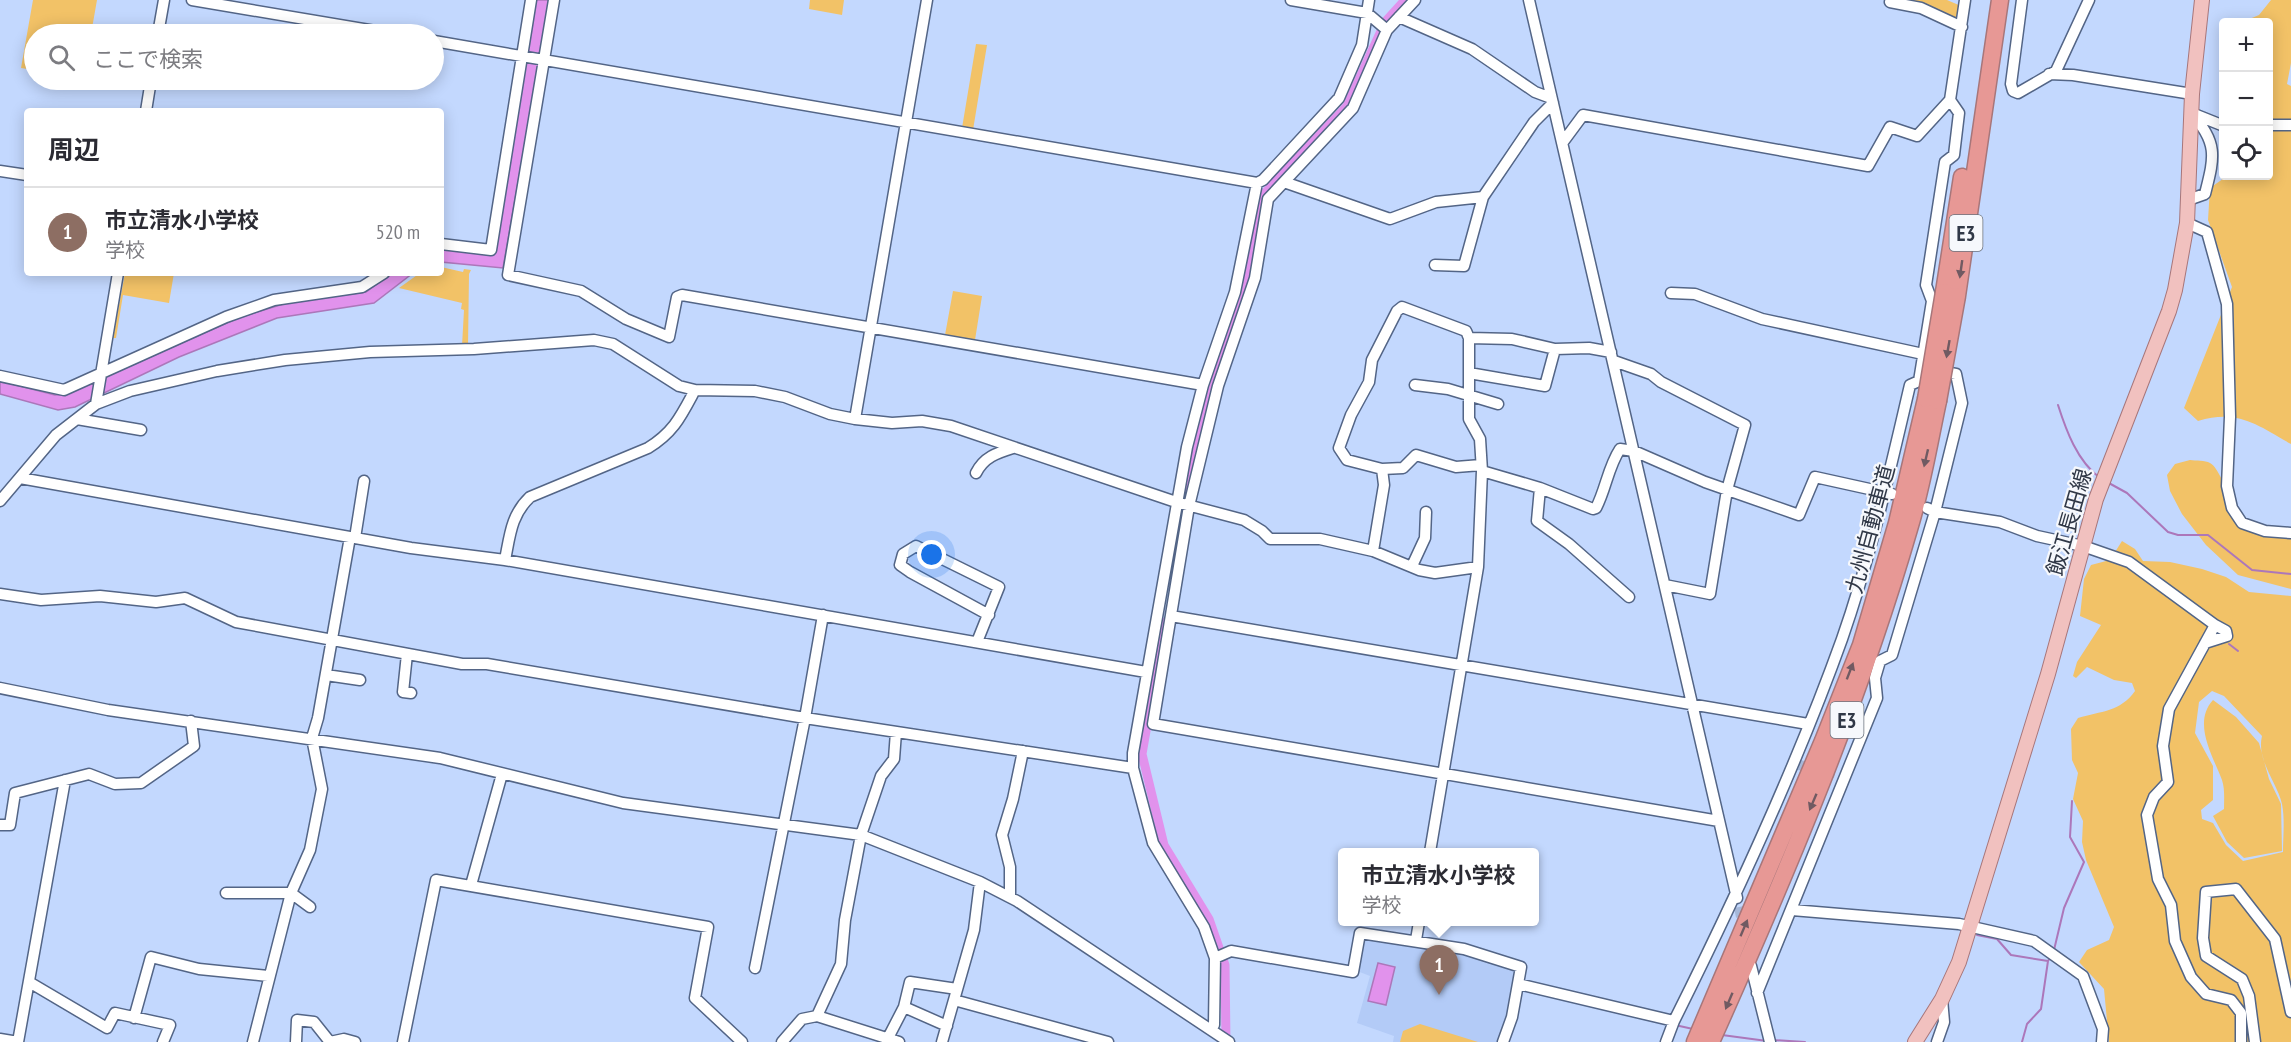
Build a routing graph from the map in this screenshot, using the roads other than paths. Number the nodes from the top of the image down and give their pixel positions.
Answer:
1 (164, 0) edge
2 (192, 0) edge
3 (531, 0) edge
4 (554, 0) edge
5 (927, 0) edge
6 (1291, 0) edge
7 (1369, 0) edge
8 (1415, 0) edge
9 (1891, 0) edge
10 (1965, 0) edge
11 (1989, 0) edge
12 (2000, 0) edge
13 (2022, 0) edge
14 (2089, 0) edge
15 (2202, 0) edge
16 (1527, 2) edge
17 (1366, 13) junction
18 (1399, 17) junction
19 (160, 24) edge
20 (334, 24) edge
21 (1962, 27) junction
22 (1387, 30) junction
23 (444, 43) edge
24 (522, 57) junction
25 (543, 61) junction
26 (2049, 74) junction
27 (149, 90) edge
28 (2192, 94) junction
29 (1552, 100) junction
30 (1950, 100) junction
31 (1979, 107) junction
32 (146, 108) edge
33 (2191, 113) junction
34 (907, 123) junction
35 (2219, 124) edge
36 (2273, 125) edge
37 (2291, 125) edge
38 (1563, 142) junction
39 (0, 171) edge
40 (24, 175) edge
41 (1284, 182) junction
42 (1257, 183) junction
43 (1483, 197) junction
44 (2188, 200) junction
45 (2187, 223) junction
46 (444, 244) edge
47 (1435, 265) dead end
48 (117, 276) edge
49 (379, 276) edge
50 (1671, 293) dead end
51 (872, 327) junction
52 (1469, 338) junction
53 (1555, 349) junction
54 (1923, 354) junction
55 (1612, 357) junction
56 (1922, 368) junction
57 (1469, 373) junction
58 (0, 376) edge
59 (100, 376) junction
60 (1203, 385) junction
61 (1415, 385) dead end
62 (695, 390) junction
63 (1469, 396) junction
64 (96, 401) junction
65 (1498, 404) dead end
66 (77, 419) junction
67 (855, 419) junction
68 (141, 430) dead end
69 (1014, 447) junction
70 (1634, 451) junction
71 (1482, 468) junction
72 (1382, 469) junction
73 (976, 473) dead end
74 (20, 478) junction
75 (364, 482) dead end
76 (1540, 488) junction
77 (1727, 490) junction
78 (1889, 493) junction
79 (0, 501) edge
80 (1176, 502) junction
81 (1189, 506) junction
82 (1931, 510) junction
83 (1426, 512) dead end
84 (2291, 532) edge
85 (352, 537) junction
86 (2083, 546) junction
87 (1373, 551) junction
88 (505, 560) junction
89 (1412, 566) junction
90 (1478, 567) junction
91 (1665, 585) junction
92 (0, 594) edge
93 (1629, 597) dead end
94 (823, 615) junction
95 (989, 615) junction
96 (1171, 616) junction
97 (2215, 625) junction
98 (332, 640) junction
99 (978, 642) junction
100 (2205, 644) junction
101 (407, 654) junction
102 (1462, 665) junction
103 (1146, 672) junction
104 (326, 675) junction
105 (360, 680) dead end
106 (0, 688) edge
107 (411, 693) dead end
108 (1692, 703) junction
109 (805, 718) junction
110 (191, 721) junction
111 (1808, 724) junction
112 (896, 732) junction
113 (312, 738) junction
114 (1023, 751) junction
115 (1133, 768) junction
116 (1444, 773) junction
117 (1835, 773) tunnel mouth
118 (502, 774) junction
119 (1847, 775) junction
120 (65, 780) junction
121 (1719, 820) junction
122 (783, 822) junction
123 (0, 825) edge
124 (861, 835) junction
125 (1431, 848) edge
126 (980, 882) junction
127 (471, 885) junction
128 (226, 893) dead end
129 (291, 893) junction
130 (1010, 897) junction
131 (1737, 902) junction
132 (310, 907) dead end
133 (1792, 910) junction
134 (1969, 925) junction
135 (1418, 926) edge
136 (1416, 940) junction
137 (1216, 957) junction
138 (1751, 966) dead end
139 (755, 968) dead end
140 (268, 976) junction
141 (29, 982) junction
142 (1518, 984) junction
143 (1757, 993) junction
144 (955, 995) junction
145 (1942, 999) junction
146 (904, 1007) junction
147 (2291, 1012) edge
148 (817, 1016) junction
149 (134, 1018) junction
150 (1674, 1021) junction
151 (1214, 1025) dead end
152 (947, 1026) junction
153 (1711, 1030) edge
154 (0, 1038) edge
155 (894, 1040) edge
156 (18, 1042) edge
157 (163, 1042) edge
158 (253, 1042) edge
159 (296, 1042) edge
160 (355, 1042) edge
161 (403, 1042) edge
162 (742, 1042) edge
163 (782, 1042) edge
164 (942, 1042) edge
165 (1108, 1042) edge
166 (1229, 1042) edge
167 (1503, 1042) edge
168 (1666, 1042) edge
169 (1695, 1042) edge
170 (1770, 1042) edge
171 (1915, 1042) edge
172 (1937, 1042) edge
173 (2102, 1042) edge
174 (2241, 1042) edge
175 (2255, 1042) edge

1 - 19 street
2 - 20 street
3 - 24 street
4 - 25 street
5 - 34 street
6 - 17 street
7 - 17 street
8 - 18 street
9 - 21 street
10 - 21 street
11 - 31 highway, 九州自動車道 / E3
12 - 31 highway, 九州自動車道 / E3
13 - 26 street
14 - 26 street
15 - 28 main road, 飯江長田線
16 - 29 street
17 - 22 street
17 - 42 street
18 - 22 street
18 - 29 street
21 - 30 street
22 - 41 street
23 - 24 street
24 - 25 street
24 - 46 street
25 - 34 street
25 - 51 street
26 - 28 street
27 - 32 street
28 - 33 main road, 飯江長田線
29 - 38 street
29 - 43 street
30 - 38 street
30 - 54 street
31 - 153 highway, 九州自動車道 / E3, bridge
33 - 35 street
33 - 44 main road, 飯江長田線
33 - 44 street
34 - 42 street
34 - 51 street
36 - 37 street
38 - 55 street
39 - 40 street
41 - 43 street
41 - 81 street
42 - 60 street
43 - 47 street
44 - 45 main road, 飯江長田線
45 - 84 street
45 - 86 main road, 飯江長田線
48 - 59 street
49 - 59 street
50 - 54 street
51 - 60 street
51 - 67 street
52 - 53 street
52 - 57 street
52 - 72 street
53 - 55 street
53 - 57 street
54 - 56 street
55 - 70 street
55 - 77 street
56 - 78 street
56 - 82 street
57 - 63 street
58 - 59 street
59 - 64 street
60 - 80 street
61 - 63 street
62 - 64 street
62 - 67 street
62 - 88 street
63 - 65 street
63 - 71 street
64 - 66 street
66 - 68 street
66 - 74 street
67 - 69 street
69 - 73 street
69 - 80 street
70 - 76 street
70 - 77 street
70 - 91 street
71 - 72 street
71 - 76 street
71 - 90 street
72 - 87 street
74 - 79 street
74 - 85 street
75 - 85 street
76 - 93 street
77 - 78 street
77 - 91 street
78 - 111 street
80 - 81 street
80 - 103 street
81 - 87 street
81 - 96 street
82 - 86 street
82 - 119 street
83 - 89 street
85 - 88 street
85 - 98 street
86 - 97 street
86 - 134 main road, 飯江長田線
87 - 89 street
88 - 94 street
89 - 90 street
90 - 102 street
91 - 108 street
92 - 98 street
94 - 99 street
94 - 109 street
95 - 95 street
95 - 99 street
96 - 102 street
96 - 116 street
97 - 100 street
97 - 100 street
98 - 101 street
98 - 104 street
99 - 103 street
100 - 174 street
101 - 107 street
101 - 109 street
102 - 108 street
102 - 116 street
103 - 115 street
104 - 105 street
104 - 113 street
106 - 110 street
108 - 111 street
108 - 121 street
109 - 112 street
109 - 122 street
110 - 113 street
110 - 120 street
111 - 131 street
112 - 114 street
112 - 124 street
113 - 118 street
113 - 129 street
114 - 115 street
114 - 130 street
115 - 137 street
116 - 121 street
116 - 125 street
117 - 119 street
118 - 122 street
118 - 127 street
119 - 133 street
120 - 123 street
120 - 141 street
121 - 131 street
122 - 124 street
122 - 139 street
124 - 126 street
124 - 148 street
126 - 130 street
126 - 144 street
127 - 161 street
127 - 162 street
128 - 129 street
129 - 132 street
129 - 140 street
130 - 166 street
131 - 150 street
133 - 134 street
133 - 143 street
134 - 145 main road, 飯江長田線
134 - 173 street
135 - 136 street
136 - 137 street
136 - 142 street
137 - 151 street
138 - 143 street
140 - 149 street
140 - 158 street
141 - 149 street
141 - 156 street
142 - 150 street
142 - 167 street
143 - 170 street
144 - 146 street
144 - 152 street
144 - 165 street
145 - 171 main road, 飯江長田線
145 - 172 street
146 - 152 street
146 - 155 street
147 - 175 street
148 - 155 street
148 - 163 street
149 - 157 street
150 - 168 street
152 - 164 street
153 - 169 highway, 九州自動車道 / E3
154 - 156 street
159 - 160 street

